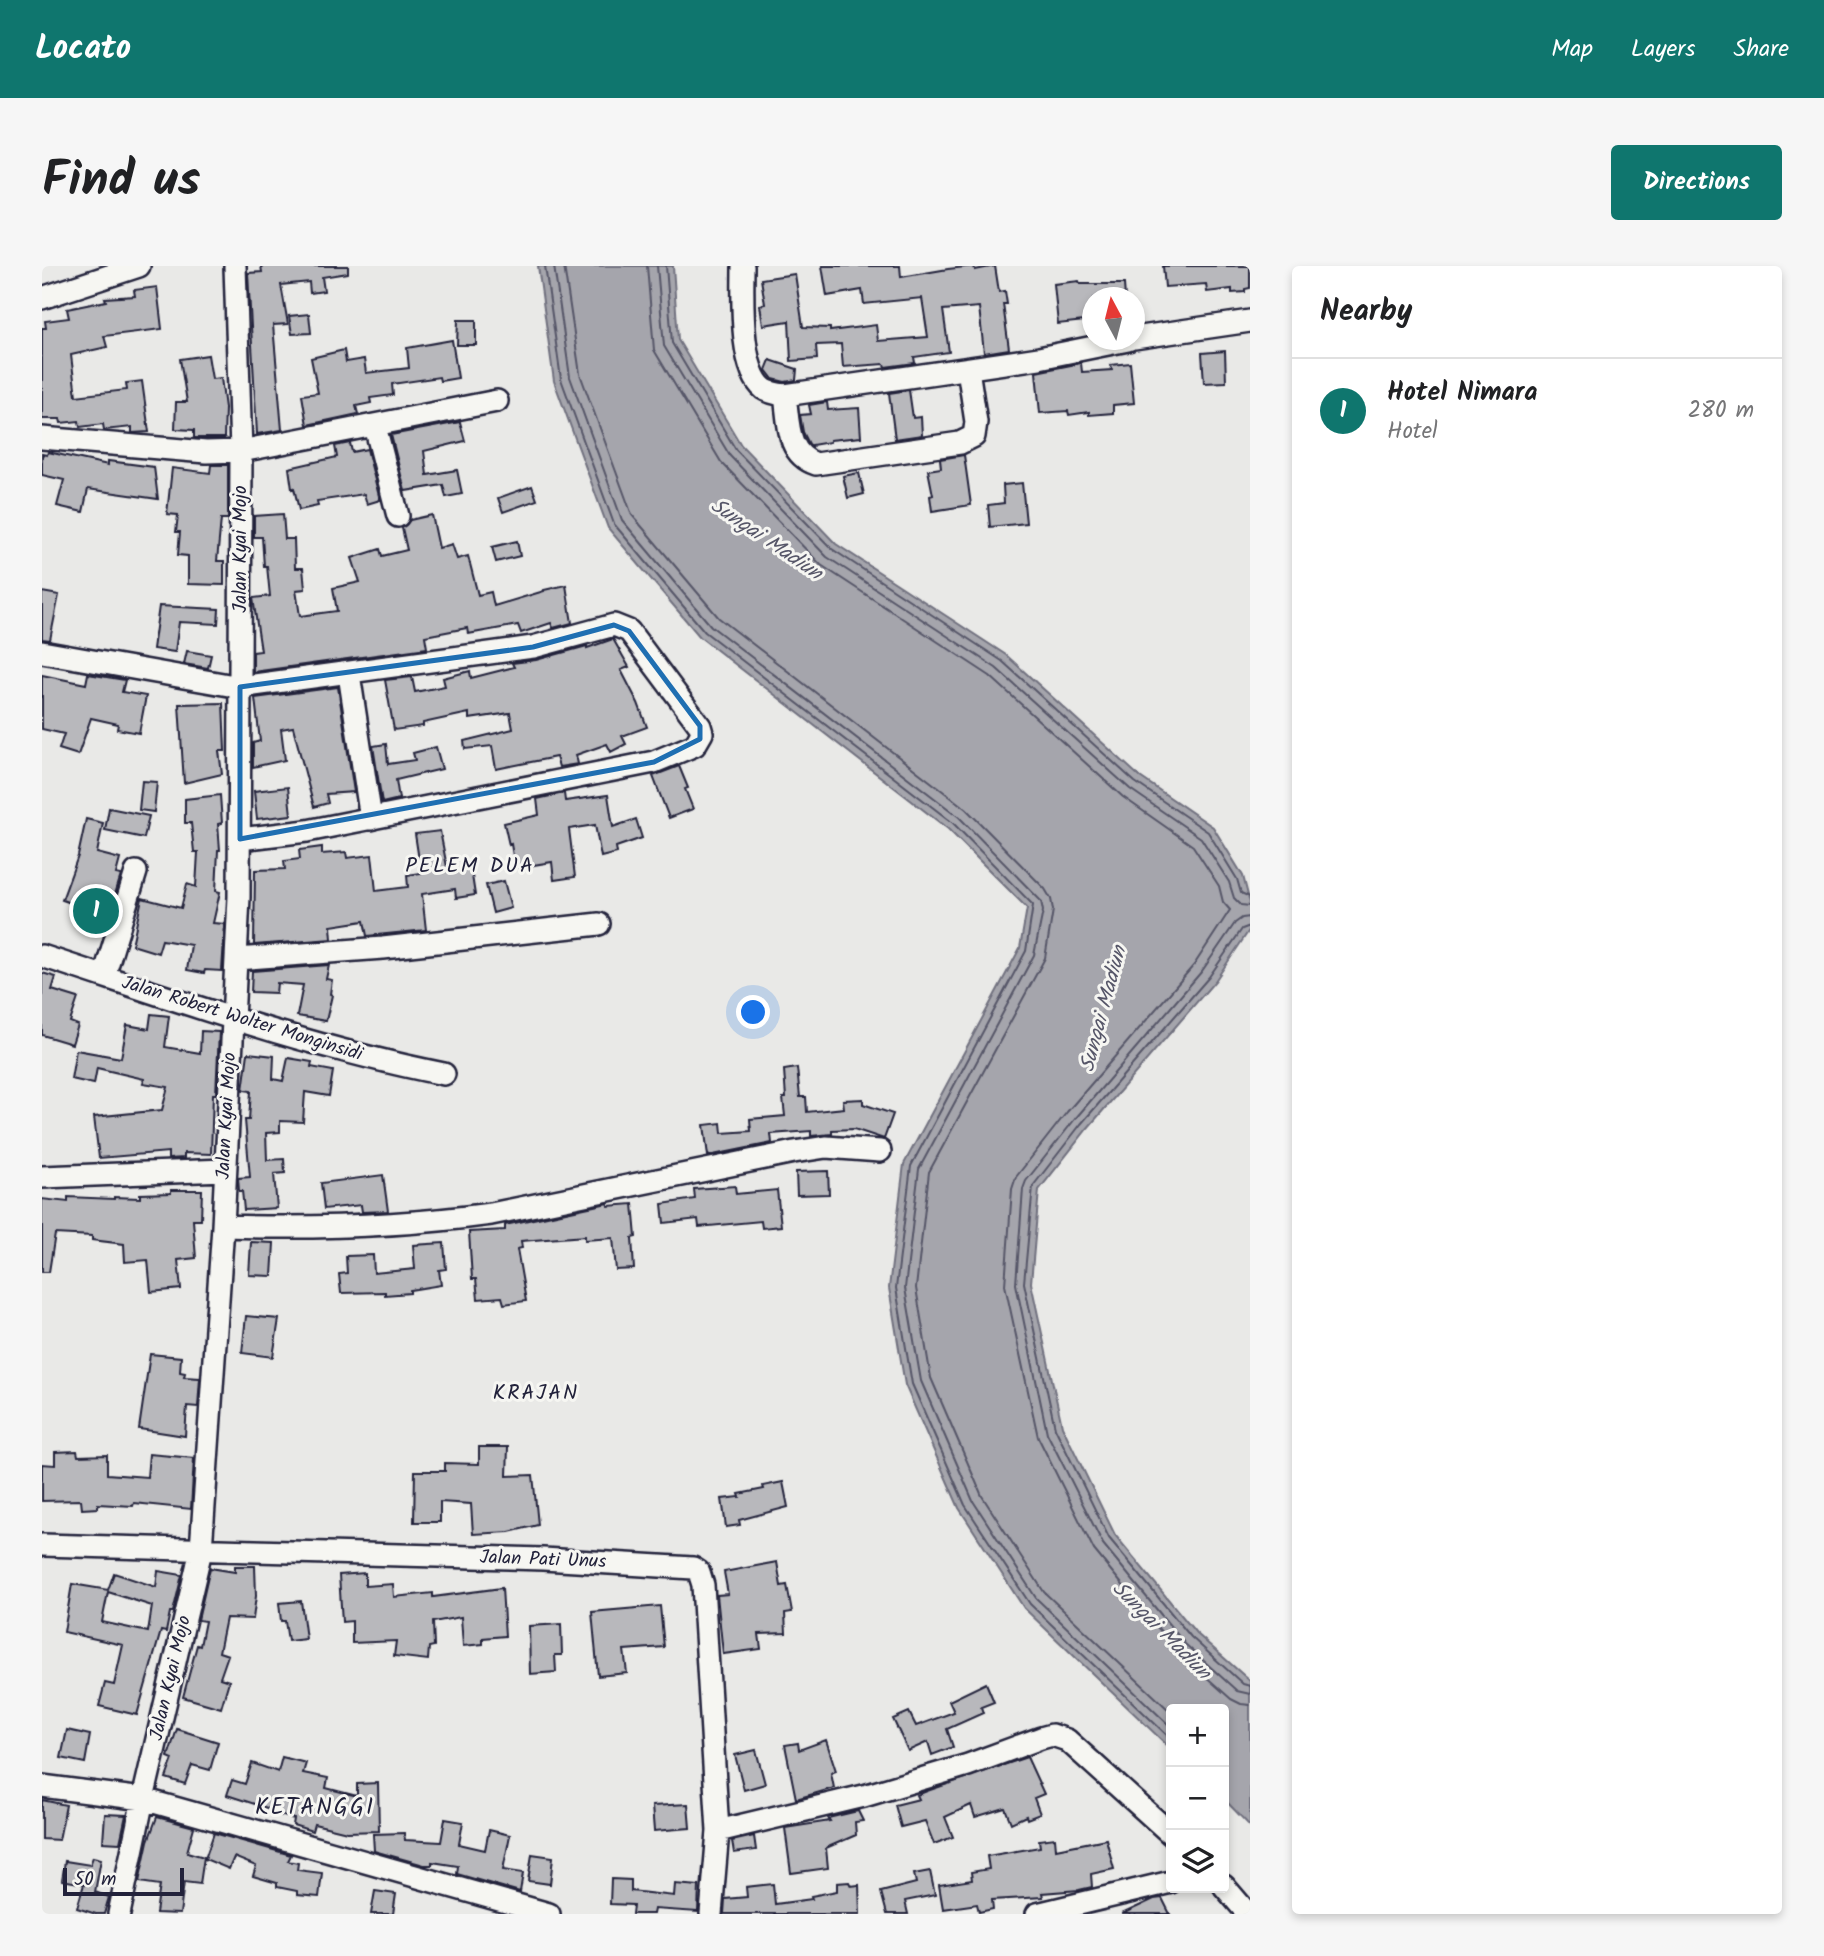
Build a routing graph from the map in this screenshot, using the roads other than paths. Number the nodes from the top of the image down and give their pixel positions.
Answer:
1 (139, 266) edge
2 (235, 266) edge
3 (743, 266) edge
4 (42, 298) edge
5 (1250, 321) edge
6 (1145, 337) edge
7 (1082, 349) edge
8 (968, 369) junction
9 (785, 395) junction
10 (497, 401) dead end
11 (376, 426) junction
12 (42, 438) edge
13 (241, 451) junction
14 (398, 516) dead end
15 (42, 652) edge
16 (349, 674) junction
17 (240, 687) junction
18 (371, 819) junction
19 (240, 839) junction
20 (136, 873) dead end
21 (599, 924) dead end
22 (42, 956) edge
23 (236, 959) junction
24 (104, 976) junction
25 (232, 1018) junction
26 (444, 1074) dead end
27 (880, 1150) dead end
28 (225, 1170) junction
29 (42, 1177) edge
30 (223, 1226) junction
31 (42, 1545) edge
32 (201, 1550) junction
33 (42, 1786) edge
34 (143, 1799) junction
35 (1167, 1830) edge
36 (718, 1831) junction
37 (1166, 1883) edge
38 (1229, 1892) edge
39 (119, 1914) edge
40 (550, 1914) edge
41 (711, 1914) edge
42 (1037, 1914) edge
43 (1248, 1914) edge

1 - 4 street
2 - 13 street, Jalan Kyai Mojo
3 - 9 street
5 - 6 street
7 - 8 street
8 - 9 street
8 - 9 street
10 - 11 street
11 - 13 street
11 - 14 street
12 - 13 street
13 - 17 street, Jalan Kyai Mojo
15 - 17 street
16 - 17 street
16 - 18 street
16 - 18 street
17 - 19 street, Jalan Kyai Mojo
18 - 19 street
19 - 23 street, Jalan Kyai Mojo
20 - 24 street
21 - 23 street
22 - 24 street, Jalan Robert Wolter Monginsidi
23 - 25 street, Jalan Kyai Mojo
24 - 25 street, Jalan Robert Wolter Monginsidi
25 - 26 street, Jalan Robert Wolter Monginsidi
25 - 28 street, Jalan Kyai Mojo
27 - 30 street
28 - 29 street
28 - 30 street, Jalan Kyai Mojo
30 - 32 street, Jalan Kyai Mojo
31 - 32 street, Jalan Pati Unus
32 - 34 street, Jalan Kyai Mojo
32 - 36 street, Jalan Pati Unus
33 - 34 street
34 - 39 street, Jalan Kyai Mojo
34 - 40 street
35 - 36 street
36 - 41 street, Jalan Pati Unus
37 - 42 street
38 - 43 street

